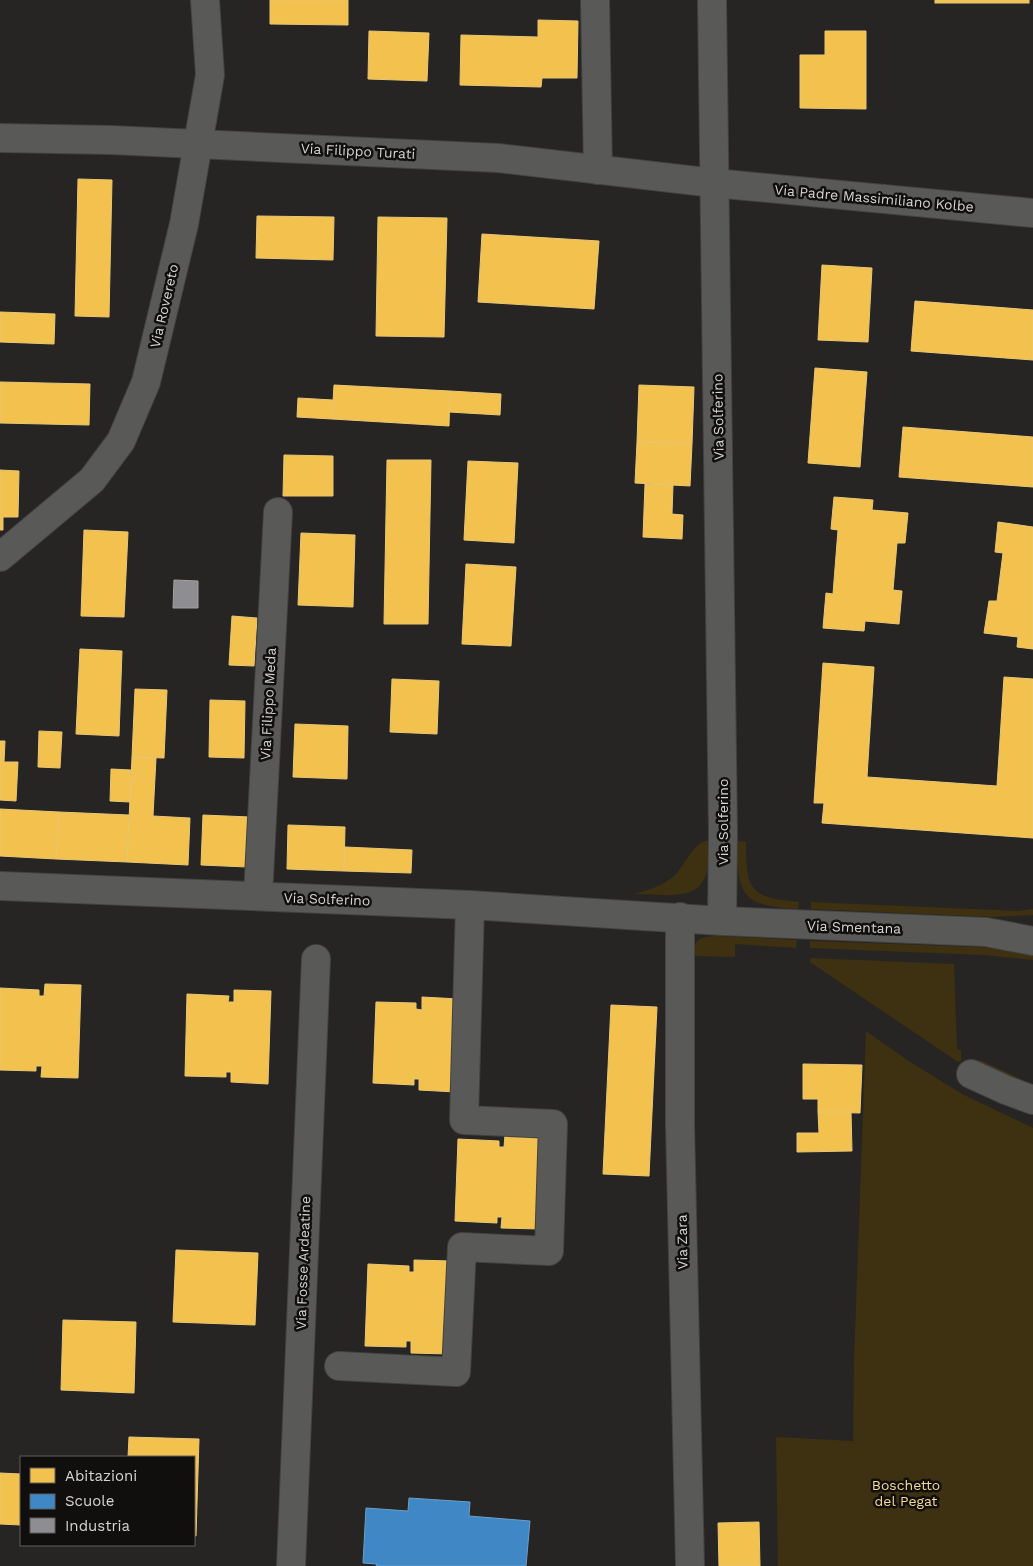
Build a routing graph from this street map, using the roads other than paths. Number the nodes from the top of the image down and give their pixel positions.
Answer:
1 (205, 0) edge
2 (596, 0) edge
3 (712, 0) edge
4 (0, 138) edge
5 (197, 144) junction
6 (598, 170) junction
7 (714, 183) junction
8 (1033, 213) edge
9 (278, 512) dead end
10 (0, 557) edge
11 (0, 886) edge
12 (258, 896) junction
13 (470, 905) junction
14 (680, 917) junction
15 (722, 921) junction
16 (1033, 926) edge
17 (986, 932) junction
18 (1033, 941) edge
19 (316, 959) dead end
20 (971, 1074) dead end
21 (1033, 1100) edge
22 (339, 1366) dead end
23 (291, 1566) edge
24 (690, 1566) edge

1 - 5 street, Via Rovereto
2 - 6 street
3 - 7 street, Via Solferino
4 - 5 street, Via Filippo Turati
5 - 6 street, Via Filippo Turati
5 - 10 street, Via Rovereto
6 - 7 street, Via Filippo Turati
7 - 8 street, Via Padre Massimiliano Kolbe
7 - 15 street, Via Solferino
9 - 12 street, Via Filippo Meda
11 - 12 street, Via Solferino
12 - 13 street, Via Solferino
13 - 14 street, Via Solferino
13 - 22 street
14 - 15 street, Via Solferino
14 - 24 street, Via Zara
15 - 17 street, Via Smentana
16 - 17 street, Via Smentana
17 - 18 street, Via Smentana
19 - 23 street, Via Fosse Ardeatine
20 - 21 street

